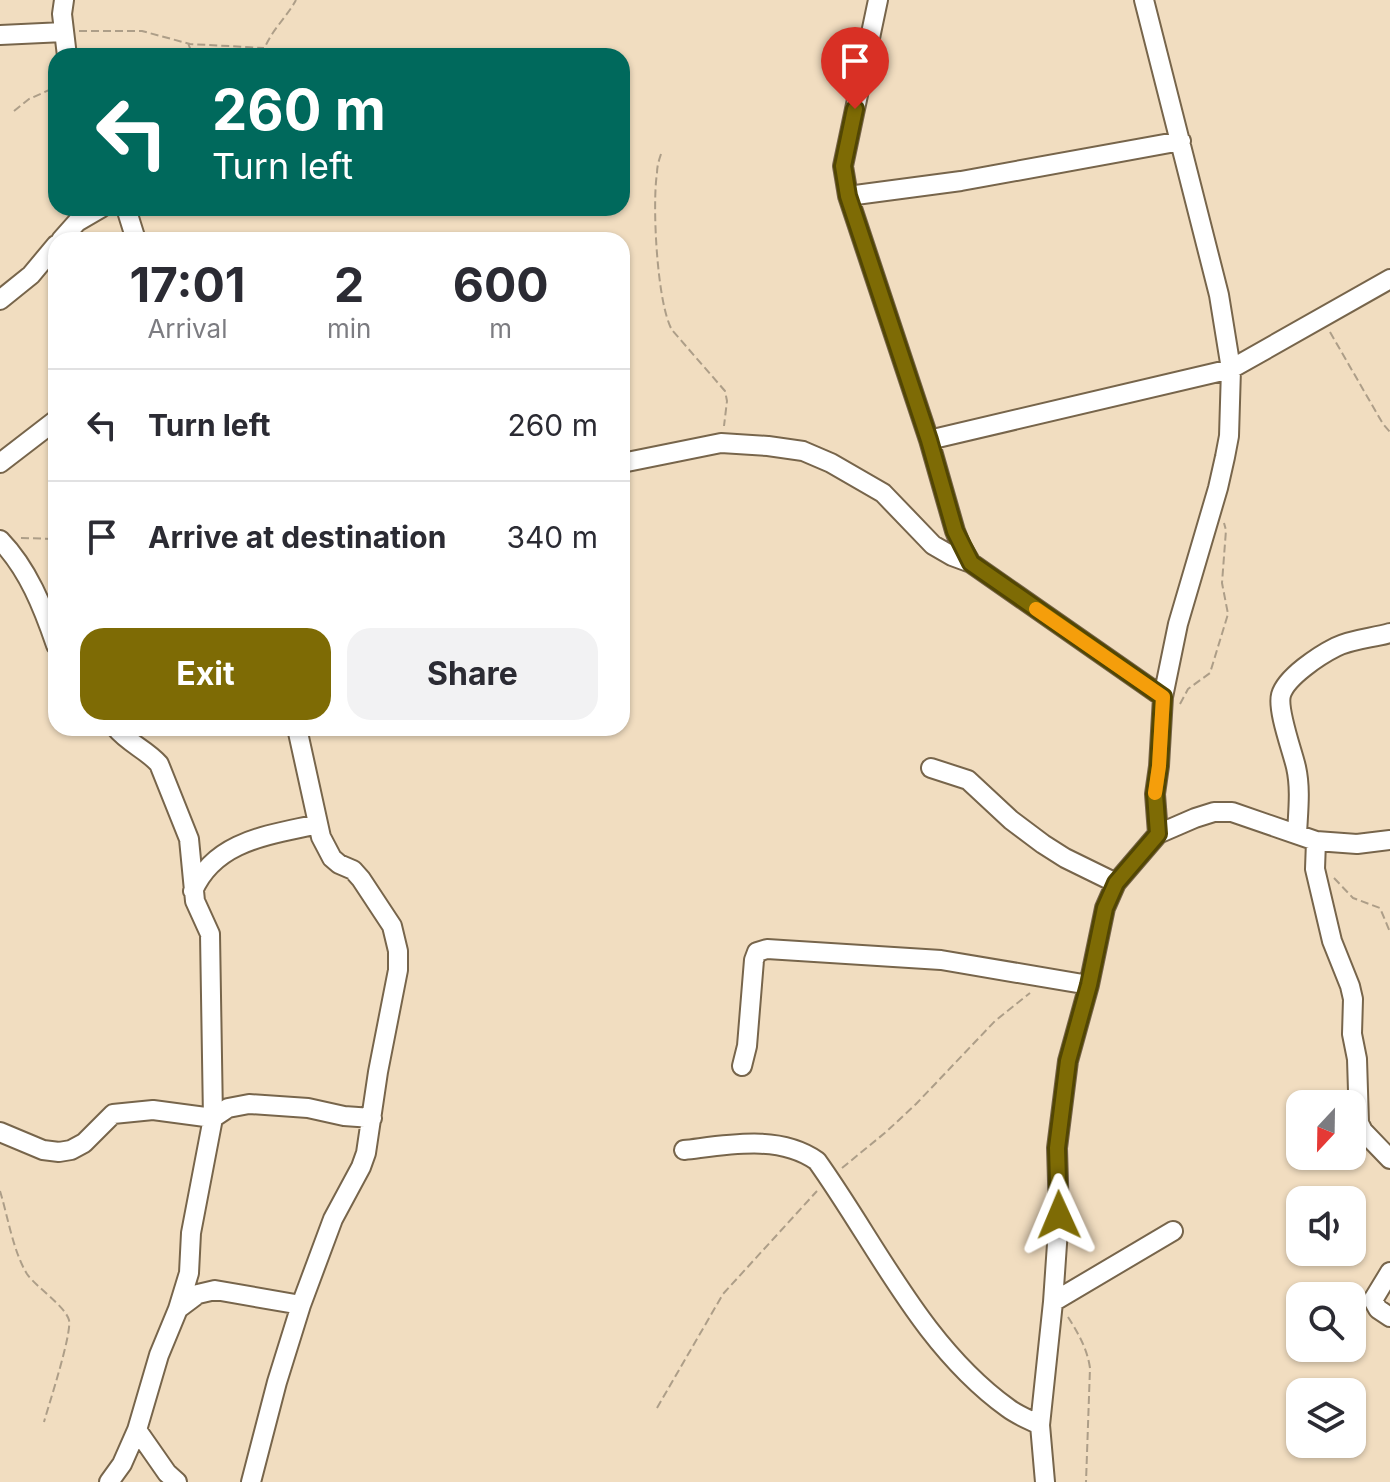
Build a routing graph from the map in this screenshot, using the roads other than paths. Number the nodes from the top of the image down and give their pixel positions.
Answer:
1 (64, 0) edge
2 (878, 0) edge
3 (1144, 0) edge
4 (64, 32) junction
5 (0, 35) edge
6 (66, 48) edge
7 (1181, 141) junction
8 (848, 196) junction
9 (87, 216) edge
10 (68, 232) edge
11 (48, 255) edge
12 (1390, 279) edge
13 (0, 300) edge
14 (1231, 369) junction
15 (48, 426) edge
16 (929, 440) junction
17 (630, 461) edge
18 (0, 463) edge
19 (2, 542) edge
20 (971, 563) junction
21 (48, 623) edge
22 (1390, 633) edge
23 (1169, 704) junction
24 (124, 736) edge
25 (299, 736) edge
26 (931, 768) dead end
27 (318, 824) junction
28 (1158, 834) junction
29 (1297, 834) junction
30 (1390, 840) edge
31 (1316, 841) junction
32 (1116, 883) junction
33 (193, 892) junction
34 (1089, 985) junction
35 (742, 1066) dead end
36 (213, 1118) junction
37 (372, 1118) junction
38 (0, 1132) edge
39 (684, 1150) dead end
40 (1390, 1159) edge
41 (1173, 1231) dead end
42 (1390, 1272) edge
43 (1055, 1301) junction
44 (301, 1305) junction
45 (178, 1309) junction
46 (1390, 1317) edge
47 (1040, 1425) junction
48 (137, 1430) junction
49 (250, 1481) edge
50 (109, 1482) edge
51 (177, 1482) edge
52 (1045, 1482) edge

1 - 4 street
2 - 8 street
3 - 7 street
4 - 5 street
4 - 6 street
7 - 8 street
7 - 14 street
8 - 16 street
9 - 10 street
11 - 13 street
12 - 14 street
14 - 16 street
14 - 23 street
15 - 18 street
16 - 20 street
17 - 20 street
19 - 21 street
20 - 23 street
22 - 29 street
23 - 28 street
24 - 33 street
25 - 27 street
26 - 32 street
27 - 33 street
27 - 37 street
28 - 29 street
28 - 32 street
29 - 31 street
30 - 31 street
31 - 40 street
32 - 34 street
33 - 36 street
34 - 35 street
34 - 43 street
36 - 37 street
36 - 38 street
36 - 45 street
37 - 44 street
39 - 47 street
41 - 43 street
42 - 46 street
43 - 47 street
44 - 45 street
44 - 49 street
45 - 48 street
47 - 52 street
48 - 50 street
48 - 51 street

